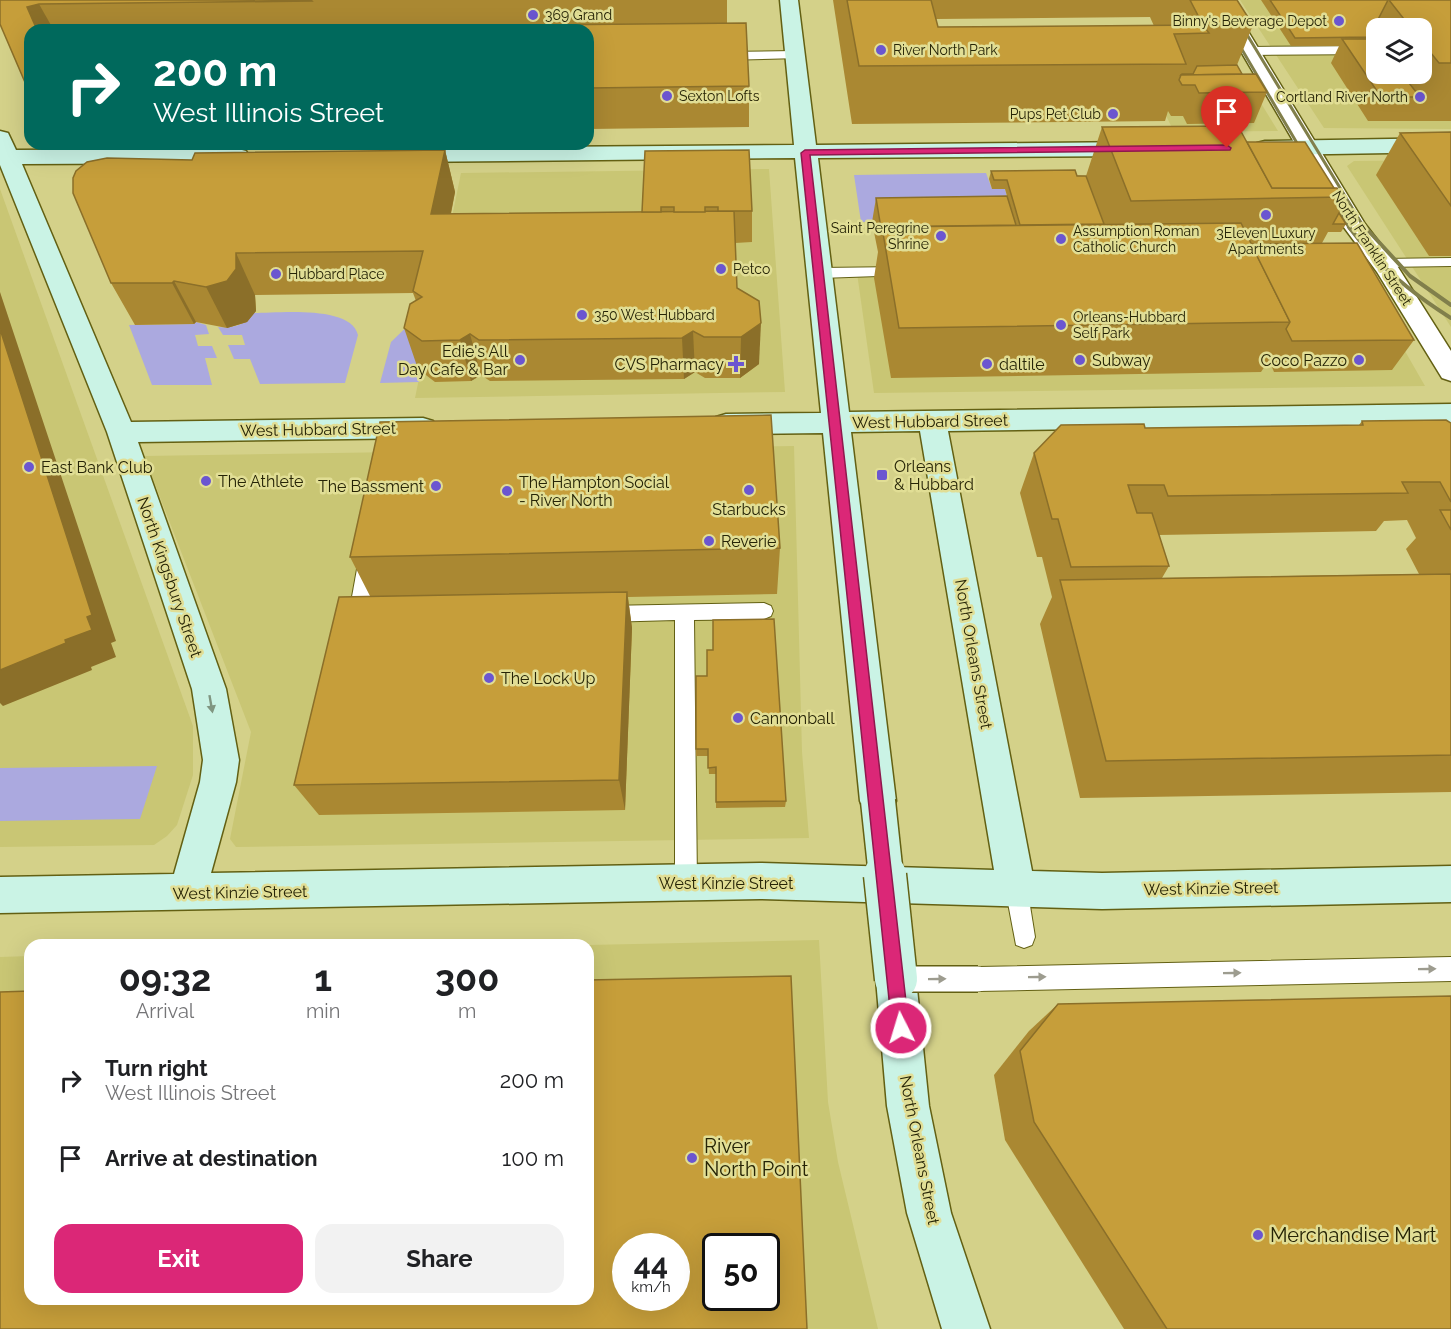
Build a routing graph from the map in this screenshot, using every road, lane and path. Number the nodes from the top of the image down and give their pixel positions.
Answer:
1 (789, 0) edge
2 (1221, 0) edge
3 (1366, 50) edge
4 (1251, 51) junction
5 (795, 55) junction
6 (712, 56) edge
7 (1451, 146) edge
8 (5, 147) edge
9 (1307, 147) junction
10 (24, 148) edge
11 (1238, 148) edge
12 (1156, 149) edge
13 (106, 150) edge
14 (805, 153) junction
15 (374, 155) edge
16 (254, 156) edge
17 (1451, 262) edge
18 (1379, 267) junction
19 (914, 272) edge
20 (820, 273) junction
21 (1451, 372) edge
22 (1451, 414) edge
23 (932, 421) junction
24 (834, 422) junction
25 (702, 424) edge
26 (455, 428) edge
27 (121, 432) junction
28 (372, 540) edge
29 (764, 611) dead end
30 (684, 613) junction
31 (590, 615) edge
32 (378, 618) edge
33 (686, 883) junction
34 (1451, 884) edge
35 (1016, 887) junction
36 (187, 893) junction
37 (0, 895) edge
38 (1024, 937) dead end
39 (1451, 969) edge
40 (896, 979) junction
41 (966, 1329) edge

1 - 5 main road, North Orleans Street
2 - 4 street, North Franklin Street
3 - 4 lane
4 - 9 street, North Franklin Street
5 - 6 lane
5 - 14 main road, North Orleans Street
7 - 9 main road
8 - 10 main road
8 - 27 main road, North Kingsbury Street
9 - 11 main road
9 - 18 street, North Franklin Street
12 - 14 main road
13 - 16 main road
14 - 15 main road
14 - 20 main road, North Orleans Street
17 - 18 lane
18 - 21 street, North Franklin Street
19 - 20 lane
20 - 24 main road, North Orleans Street
22 - 23 main road, West Hubbard Street
23 - 24 main road, West Hubbard Street
23 - 35 main road, North Orleans Street
24 - 25 main road, West Hubbard Street
24 - 40 main road, North Orleans Street, bridge
26 - 27 main road, West Hubbard Street
27 -> 36 main road, North Kingsbury Street
28 - 32 lane
29 - 30 lane
30 - 31 lane
30 - 33 lane
33 - 35 main road, West Kinzie Street
33 - 36 main road, West Kinzie Street
34 - 35 main road, West Kinzie Street
35 - 38 lane
36 - 37 main road, West Kinzie Street
40 -> 39 lane, bridge
40 - 41 main road, North Orleans Street

